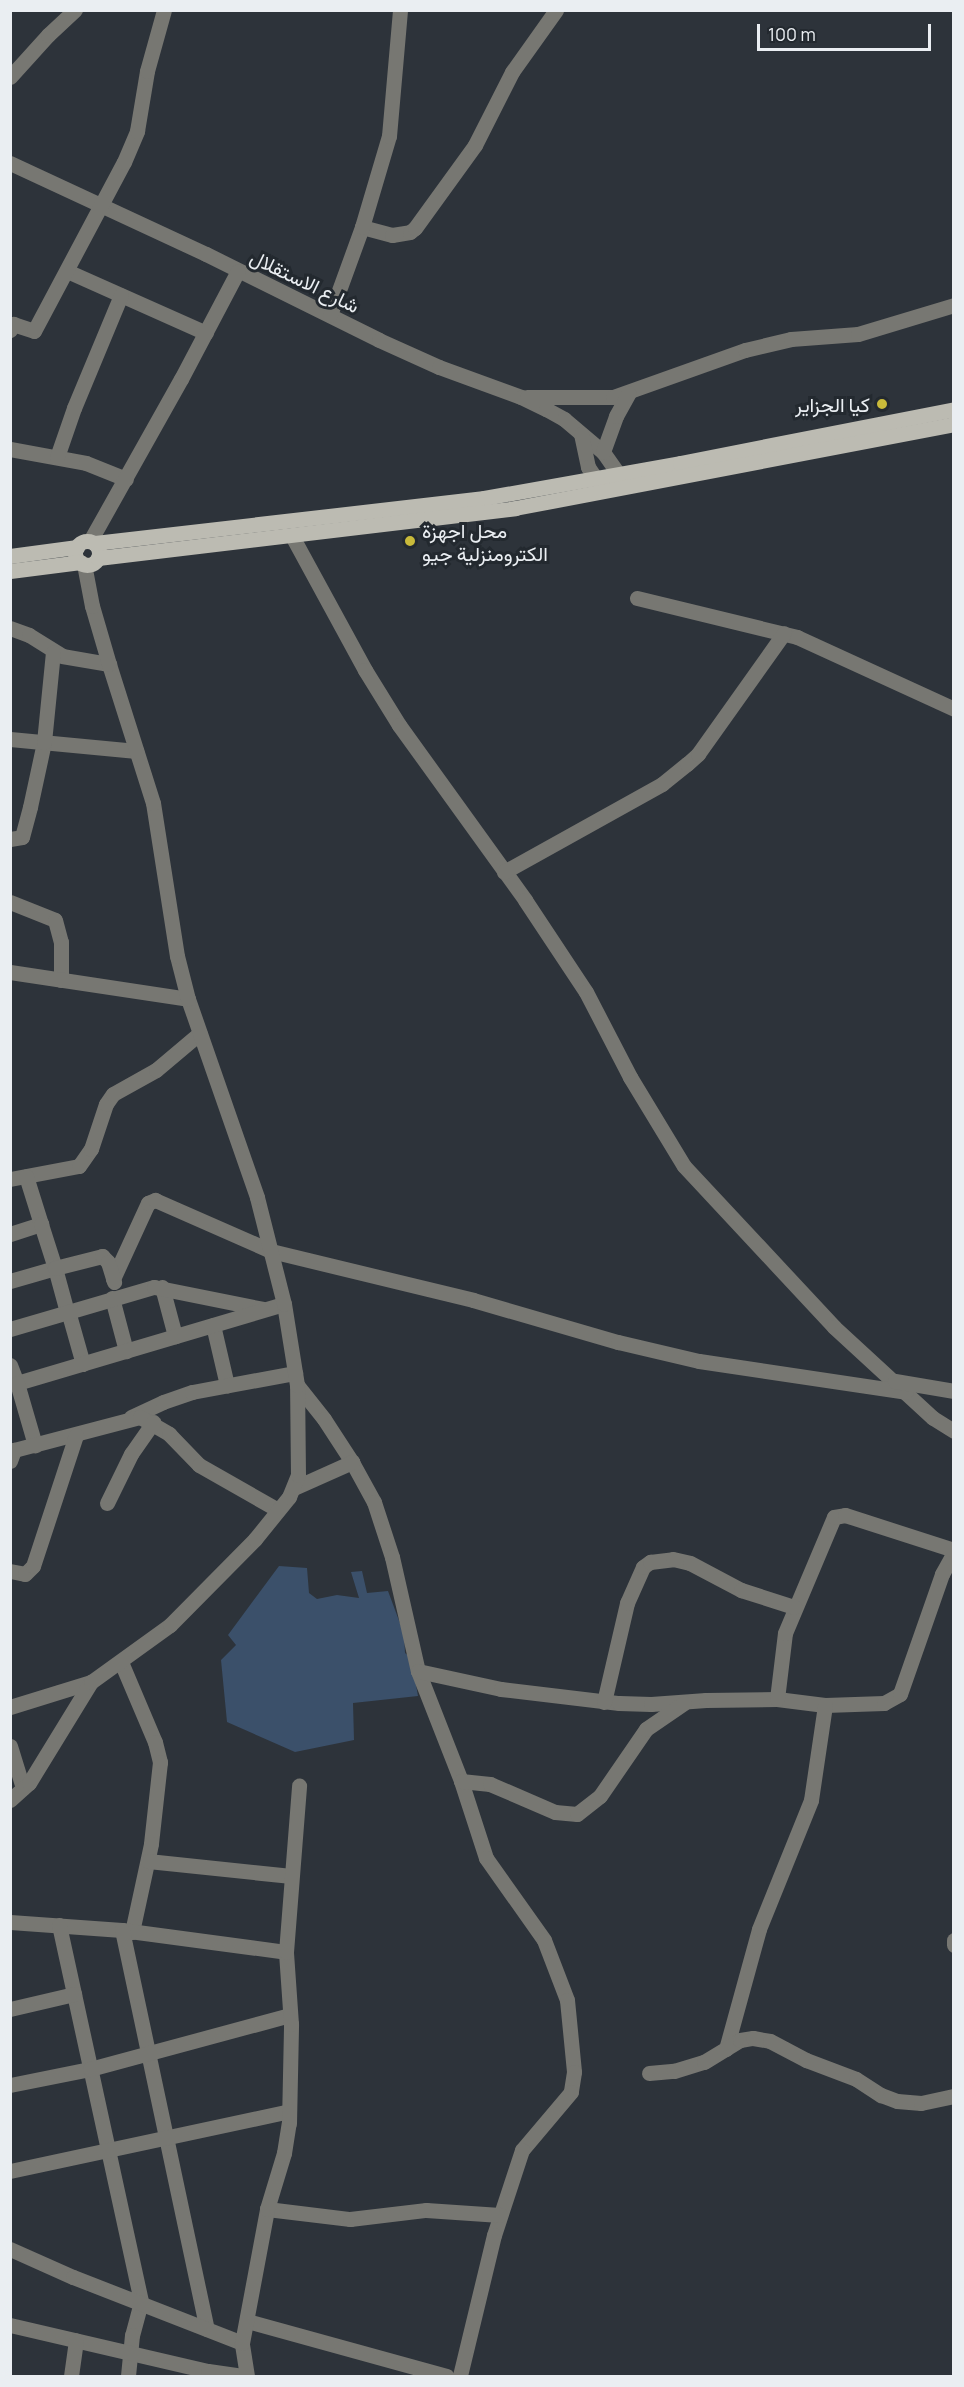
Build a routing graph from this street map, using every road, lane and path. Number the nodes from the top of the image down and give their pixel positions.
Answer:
1 (75, 10) edge
2 (164, 10) edge
3 (400, 10) edge
4 (556, 10) edge
5 (10, 77) edge
6 (10, 163) edge
7 (101, 206) junction
8 (362, 227) junction
9 (67, 271) junction
10 (238, 271) junction
11 (122, 295) junction
12 (954, 305) edge
13 (330, 315) junction
14 (12, 325) edge
15 (206, 333) junction
16 (629, 393) junction
17 (521, 397) junction
18 (954, 409) edge
19 (954, 424) edge
20 (581, 434) junction
21 (10, 449) edge
22 (603, 452) junction
23 (57, 457) junction
24 (619, 473) junction
25 (593, 477) junction
26 (126, 479) junction
27 (627, 487) junction
28 (606, 493) junction
29 (292, 536) junction
30 (87, 553) junction
31 (10, 556) edge
32 (10, 571) edge
33 (637, 597) dead end
34 (10, 628) edge
35 (784, 633) junction
36 (53, 652) junction
37 (109, 664) junction
38 (954, 709) edge
39 (10, 740) edge
40 (44, 742) junction
41 (136, 751) junction
42 (10, 839) edge
43 (504, 872) junction
44 (10, 902) edge
45 (10, 972) edge
46 (62, 980) junction
47 (188, 999) junction
48 (200, 1033) junction
49 (26, 1176) junction
50 (10, 1179) edge
51 (41, 1224) junction
52 (10, 1234) edge
53 (271, 1251) junction
54 (55, 1268) junction
55 (113, 1279) junction
56 (10, 1281) edge
57 (162, 1287) junction
58 (115, 1297) junction
59 (284, 1304) junction
60 (265, 1309) junction
61 (68, 1311) junction
62 (213, 1325) junction
63 (10, 1329) edge
64 (175, 1336) junction
65 (126, 1351) junction
66 (83, 1364) junction
67 (10, 1365) edge
68 (296, 1379) junction
69 (227, 1385) junction
70 (901, 1386) junction
71 (954, 1391) edge
72 (16, 1394) edge
73 (131, 1417) junction
74 (153, 1422) junction
75 (954, 1431) edge
76 (76, 1435) junction
77 (35, 1445) junction
78 (12, 1454) edge
79 (352, 1462) junction
80 (294, 1488) junction
81 (107, 1503) dead end
82 (278, 1510) junction
83 (954, 1551) edge
84 (10, 1571) edge
85 (794, 1607) junction
86 (121, 1662) junction
87 (418, 1671) junction
88 (91, 1682) junction
89 (777, 1699) junction
90 (604, 1702) junction
91 (686, 1702) junction
92 (825, 1705) junction
93 (10, 1707) edge
94 (10, 1746) edge
95 (461, 1781) junction
96 (299, 1786) dead end
97 (23, 1788) junction
98 (10, 1800) edge
99 (148, 1861) junction
100 (291, 1876) junction
101 (10, 1922) edge
102 (58, 1925) junction
103 (127, 1931) junction
104 (954, 1940) edge
105 (954, 1946) edge
106 (286, 1952) junction
107 (74, 1994) junction
108 (10, 2009) edge
109 (290, 2015) junction
110 (726, 2049) junction
111 (148, 2053) junction
112 (90, 2069) junction
113 (649, 2073) dead end
114 (10, 2085) edge
115 (954, 2096) edge
116 (289, 2111) junction
117 (166, 2137) junction
118 (108, 2151) junction
119 (10, 2171) edge
120 (267, 2209) junction
121 (500, 2215) junction
122 (10, 2249) edge
123 (141, 2302) junction
124 (247, 2321) junction
125 (10, 2325) edge
126 (207, 2329) junction
127 (76, 2340) junction
128 (242, 2343) junction
129 (130, 2353) junction
130 (229, 2375) edge
131 (71, 2376) edge
132 (128, 2376) edge
133 (246, 2376) edge
134 (447, 2376) edge
135 (460, 2376) edge

1 - 5 street
2 - 7 street
3 - 8 street
4 - 8 street
6 - 7 street, شارع الاستقلال
7 - 9 street
7 - 10 street, شارع الاستقلال
8 - 13 street
9 - 11 street
9 - 14 street
10 - 13 street, شارع الاستقلال
10 - 15 street
11 - 15 street
11 - 23 street
12 - 16 street
13 - 17 street, شارع الاستقلال
15 - 26 street
16 - 17 street
16 - 22 street
17 - 20 street, شارع الاستقلال
18 - 24 main road
19 - 27 main road
20 - 22 street, شارع الاستقلال
20 - 25 street
21 - 23 street
22 - 24 street, شارع الاستقلال
23 - 26 street
24 - 25 main road
24 - 27 street, شارع الاستقلال
25 - 28 street
25 - 30 main road
26 - 30 street
27 - 28 main road
28 - 29 main road
29 - 30 main road
29 - 43 street
30 - 31 main road
30 - 32 main road
30 - 37 street
33 - 35 street
34 - 36 street
35 - 38 street
35 - 43 street
36 - 37 street
36 - 40 street
37 - 41 street
39 - 40 street
40 - 41 street
40 - 42 street
41 - 47 street
43 - 70 street
44 - 46 street
45 - 46 street
46 - 47 street
47 - 48 street
48 - 49 street
48 - 53 street
49 - 50 street
49 - 51 street
51 - 52 street
51 - 54 street
53 - 55 street
53 - 59 street
53 - 70 street
54 - 55 street
54 - 56 street
54 - 61 street
55 - 58 street
57 - 58 street
57 - 60 street
57 - 64 street
58 - 61 street
58 - 65 street
59 - 60 street
59 - 68 street
60 - 62 street
61 - 63 street
61 - 66 street
62 - 64 street
62 - 69 street
64 - 65 street
65 - 66 street
66 - 72 street
67 - 72 street
68 - 69 street
68 - 79 street
68 - 80 street
69 - 73 street
70 - 71 street
70 - 75 street
72 - 77 street
73 - 74 street
73 - 76 street
74 - 81 street
74 - 82 street
76 - 77 street
76 - 84 street
77 - 78 street
79 - 80 street
79 - 87 street
80 - 82 street
82 - 86 street
83 - 85 street
83 - 92 street
85 - 89 street
85 - 90 street
86 - 88 street
86 - 99 street
87 - 90 street
87 - 95 street
88 - 93 street
88 - 97 street
89 - 91 street
89 - 92 street
90 - 91 street
91 - 95 street
92 - 110 street
94 - 97 street
95 - 121 street
96 - 100 street
97 - 98 street
99 - 100 street
99 - 103 street
100 - 106 street
101 - 102 street
102 - 103 street
102 - 107 street
103 - 106 street
103 - 111 street
104 - 105 street
106 - 109 street
107 - 108 street
107 - 112 street
109 - 111 street
109 - 116 street
110 - 113 street
110 - 115 street
111 - 112 street
111 - 117 street
112 - 114 street
112 - 118 street
116 - 117 street
116 - 120 street
117 - 118 street
117 - 126 street
118 - 119 street
118 - 123 street
120 - 121 street
120 - 124 street
121 - 135 street
122 - 123 street
123 - 126 street
123 - 129 street
124 - 128 street
124 - 134 street
125 - 127 street
126 - 128 street
127 - 129 street
127 - 131 street
128 - 133 street
129 - 130 street
129 - 132 street
130 - 133 street

